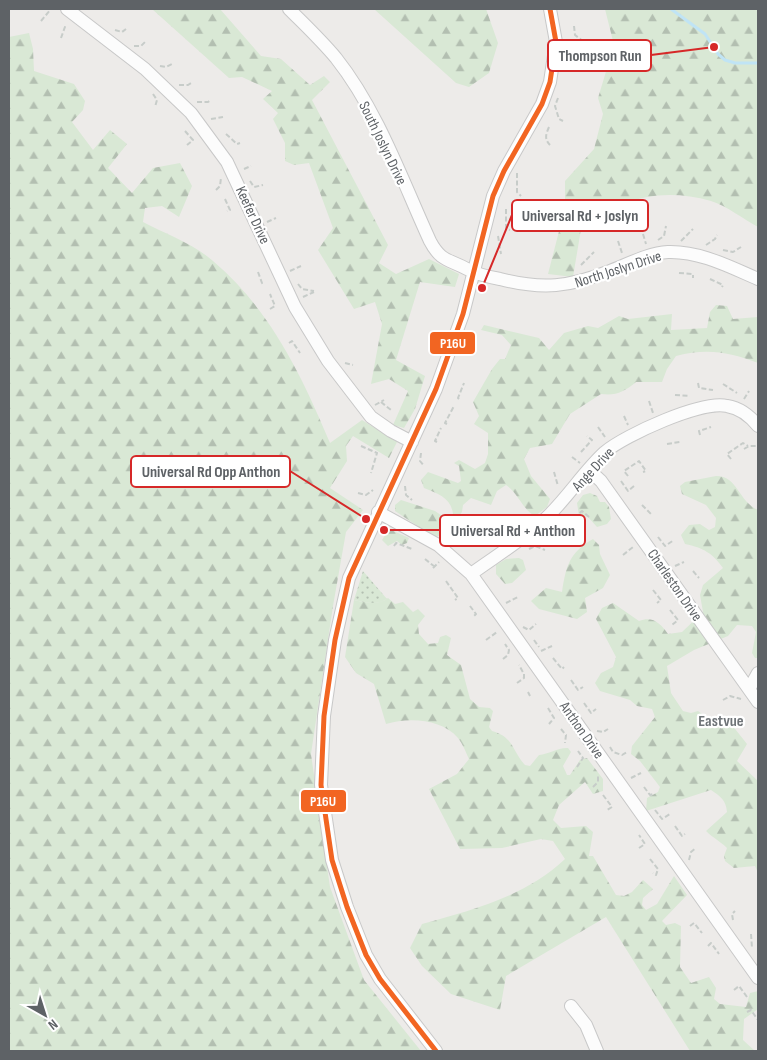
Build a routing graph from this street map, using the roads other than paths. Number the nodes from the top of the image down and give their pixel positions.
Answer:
1 (288, 9) edge
2 (550, 9) edge
3 (65, 13) edge
4 (475, 273) junction
5 (758, 279) edge
6 (758, 426) edge
7 (417, 445) junction
8 (590, 470) junction
9 (378, 512) junction
10 (471, 574) junction
11 (758, 673) edge
12 (746, 694) junction
13 (758, 702) edge
14 (758, 978) edge
15 (571, 1006) dead end
16 (436, 1051) edge
17 (597, 1051) edge

1 - 4 street, South Joslyn Drive
2 - 4 street
3 - 7 street, Keefer Drive
4 - 5 street, North Joslyn Drive
4 - 7 street
6 - 8 street, Ange Drive
7 - 9 street
8 - 10 street, Ange Drive
8 - 12 street, Charleston Drive
9 - 10 street, Anthon Drive
9 - 16 street
10 - 14 street, Anthon Drive
11 - 12 street
12 - 13 street, Charleston Drive
15 - 17 street

